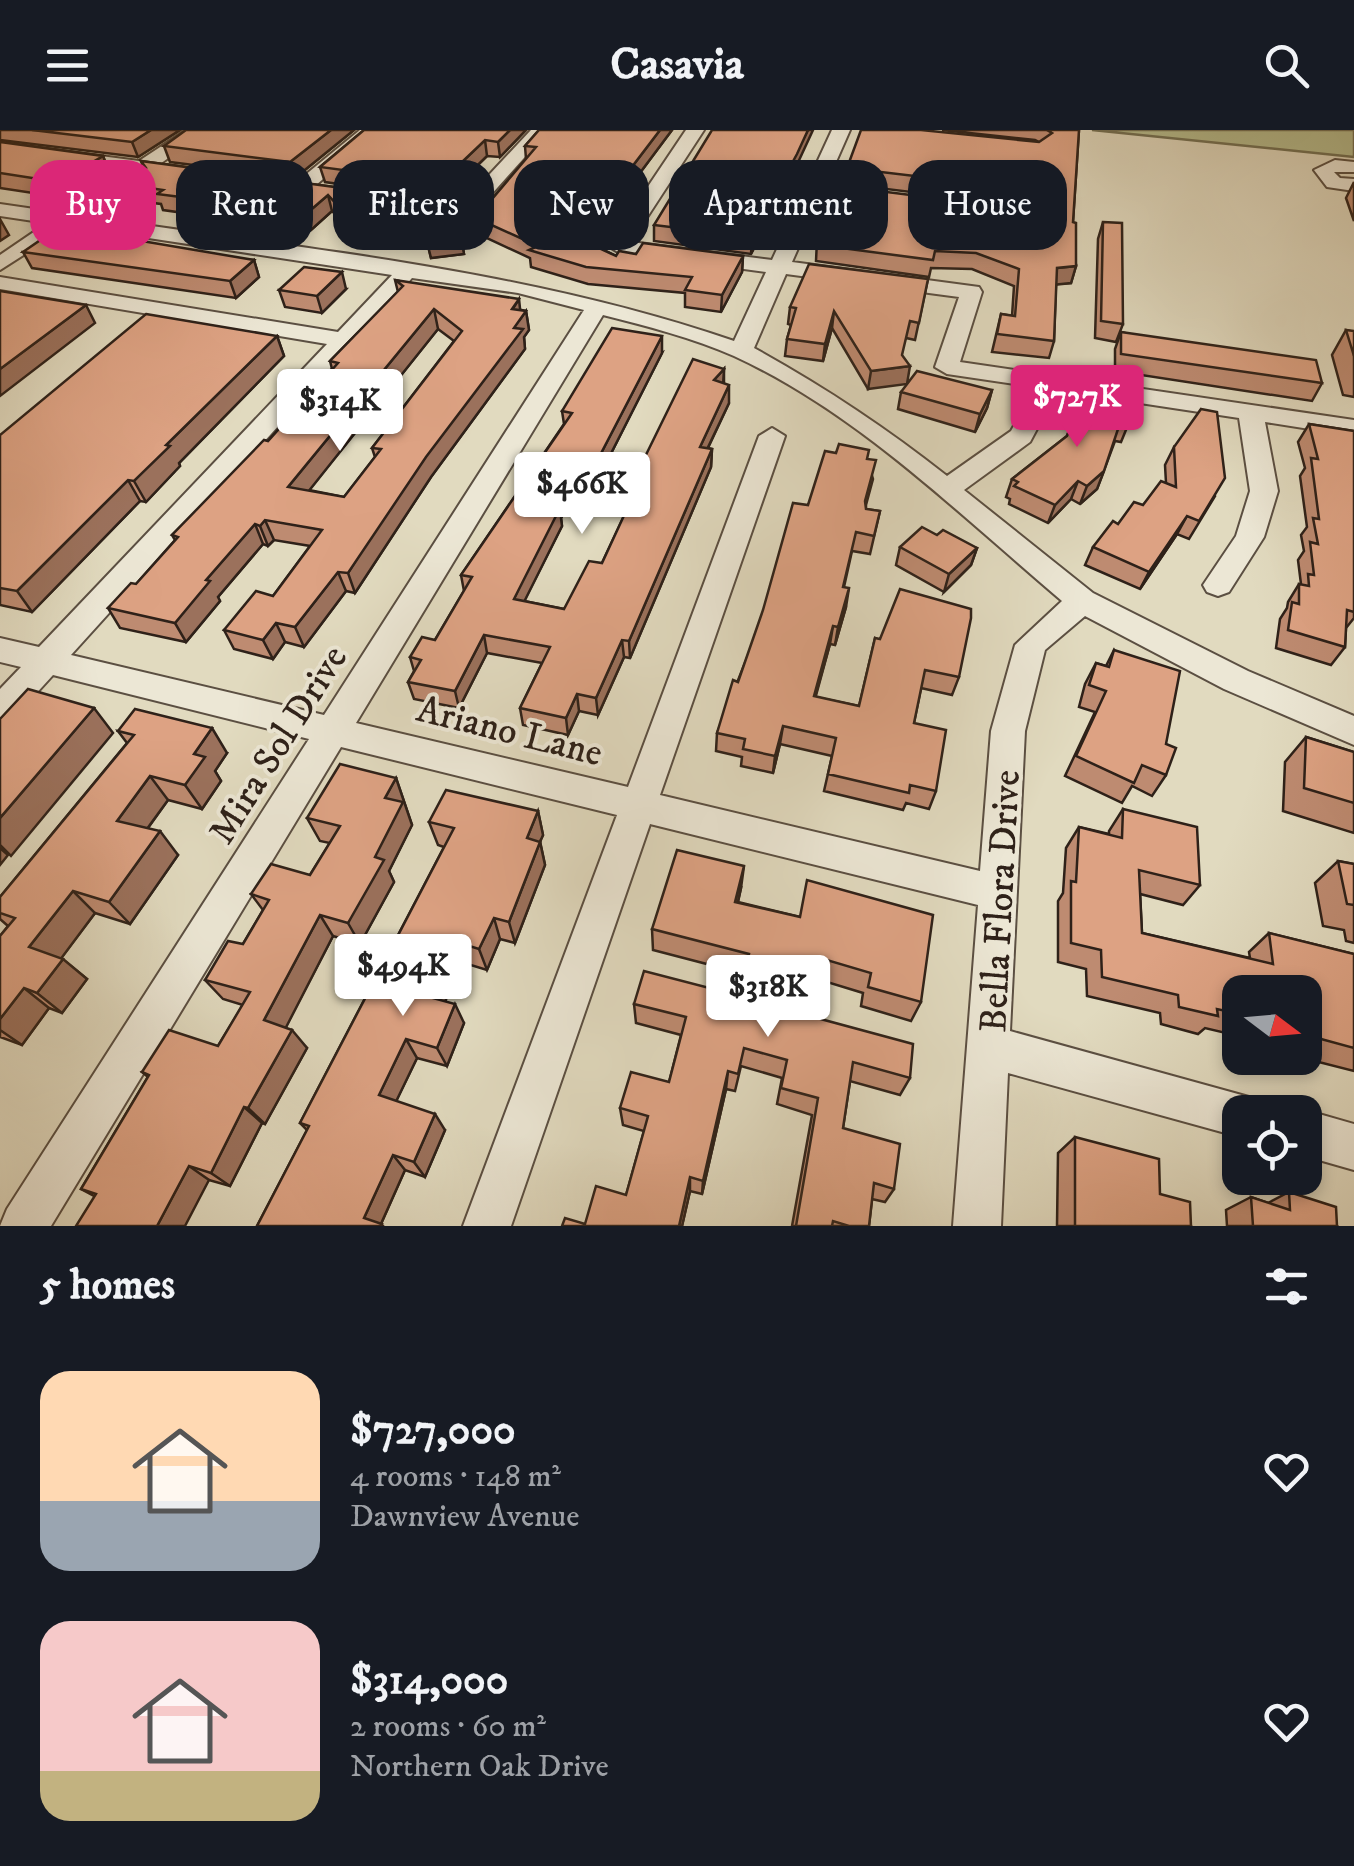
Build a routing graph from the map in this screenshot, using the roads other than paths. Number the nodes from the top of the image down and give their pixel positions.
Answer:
1 (32, 130) edge
2 (198, 130) edge
3 (370, 130) edge
4 (540, 130) edge
5 (696, 130) edge
6 (841, 130) edge
7 (0, 148) edge
8 (85, 160) edge
9 (154, 160) edge
10 (1354, 167) edge
11 (313, 178) edge
12 (494, 181) edge
13 (1354, 186) edge
14 (0, 210) edge
15 (30, 215) edge
16 (156, 234) edge
17 (30, 244) edge
18 (0, 264) edge
19 (779, 267) junction
20 (407, 271) junction
21 (0, 283) edge
22 (598, 305) junction
23 (155, 308) junction
24 (126, 331) edge
25 (341, 338) junction
26 (741, 351) junction
27 (1038, 379) junction
28 (1251, 412) junction
29 (1354, 428) edge
30 (772, 436) dead end
31 (945, 490) junction
32 (1218, 584) dead end
33 (1082, 601) junction
34 (0, 650) edge
35 (46, 661) junction
36 (0, 711) edge
37 (336, 731) junction
38 (1354, 732) edge
39 (639, 805) junction
40 (1000, 893) junction
41 (990, 1047) junction
42 (1222, 1110) edge
43 (1322, 1138) edge
44 (1354, 1146) edge
45 (24, 1226) edge
46 (487, 1226) edge
47 (976, 1226) edge

1 - 7 street
2 - 9 street
3 - 11 street
4 - 12 street
5 - 19 street
6 - 19 street
7 - 8 street
10 - 13 street
14 - 15 street
16 - 20 street
17 - 18 street
19 - 26 street
19 - 27 street
20 - 22 street
20 - 25 street
21 - 23 street
22 - 26 street
22 - 37 street, Mira Sol Drive
23 - 24 street
23 - 25 street
25 - 35 street
26 - 31 street
27 - 28 street
27 - 31 street
28 - 29 street
28 - 32 street
30 - 39 street
31 - 33 street
33 - 38 street
33 - 40 street, Bella Flora Drive
34 - 35 street, Ariano Lane
35 - 36 street
35 - 37 street, Ariano Lane
37 - 39 street, Ariano Lane
37 - 45 street, Mira Sol Drive
39 - 40 street, Ariano Lane
39 - 46 street
40 - 41 street, Bella Flora Drive
41 - 42 street
41 - 47 street, Bella Flora Drive
43 - 44 street

